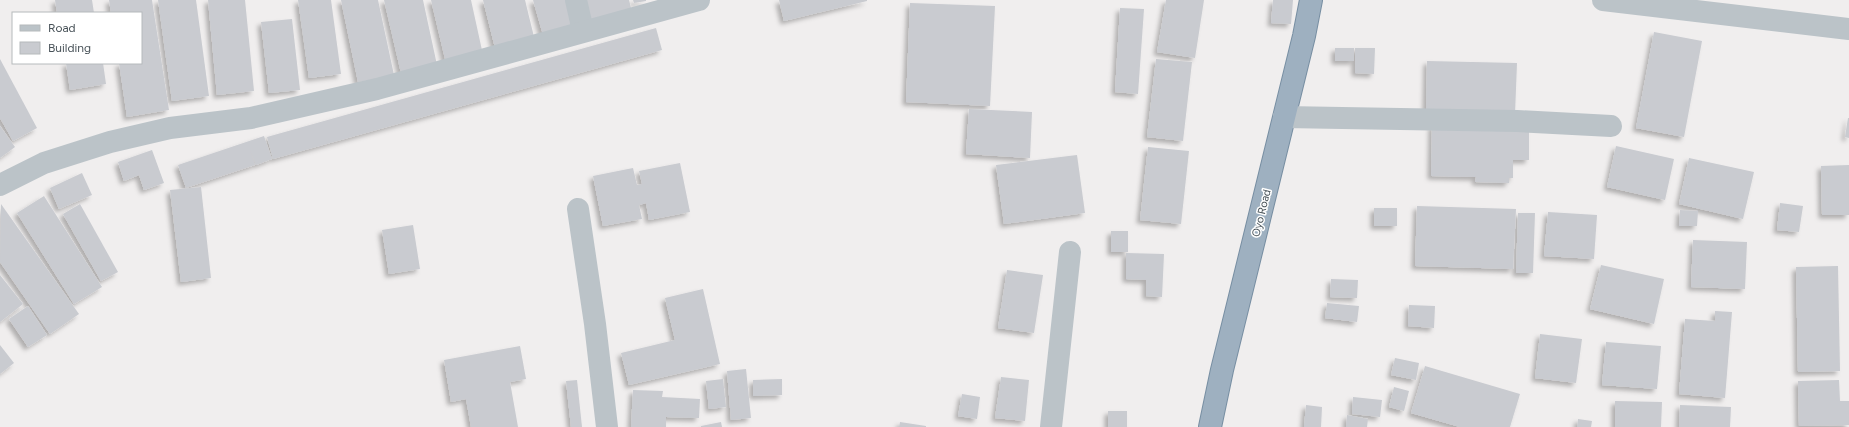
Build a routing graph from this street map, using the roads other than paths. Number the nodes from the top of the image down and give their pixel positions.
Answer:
1 (576, 0) edge
2 (699, 0) edge
3 (1311, 0) edge
4 (1603, 0) edge
5 (1849, 29) edge
6 (583, 31) junction
7 (1284, 117) junction
8 (1611, 126) dead end
9 (0, 185) edge
10 (578, 209) dead end
11 (1070, 252) dead end
12 (607, 427) edge
13 (1052, 427) edge
14 (1210, 427) edge

1 - 6 street
2 - 6 street
3 - 7 highway, Oyo Road
4 - 5 street
6 - 9 street
7 - 8 street
7 - 14 highway, Oyo Road
10 - 12 street
11 - 13 street

